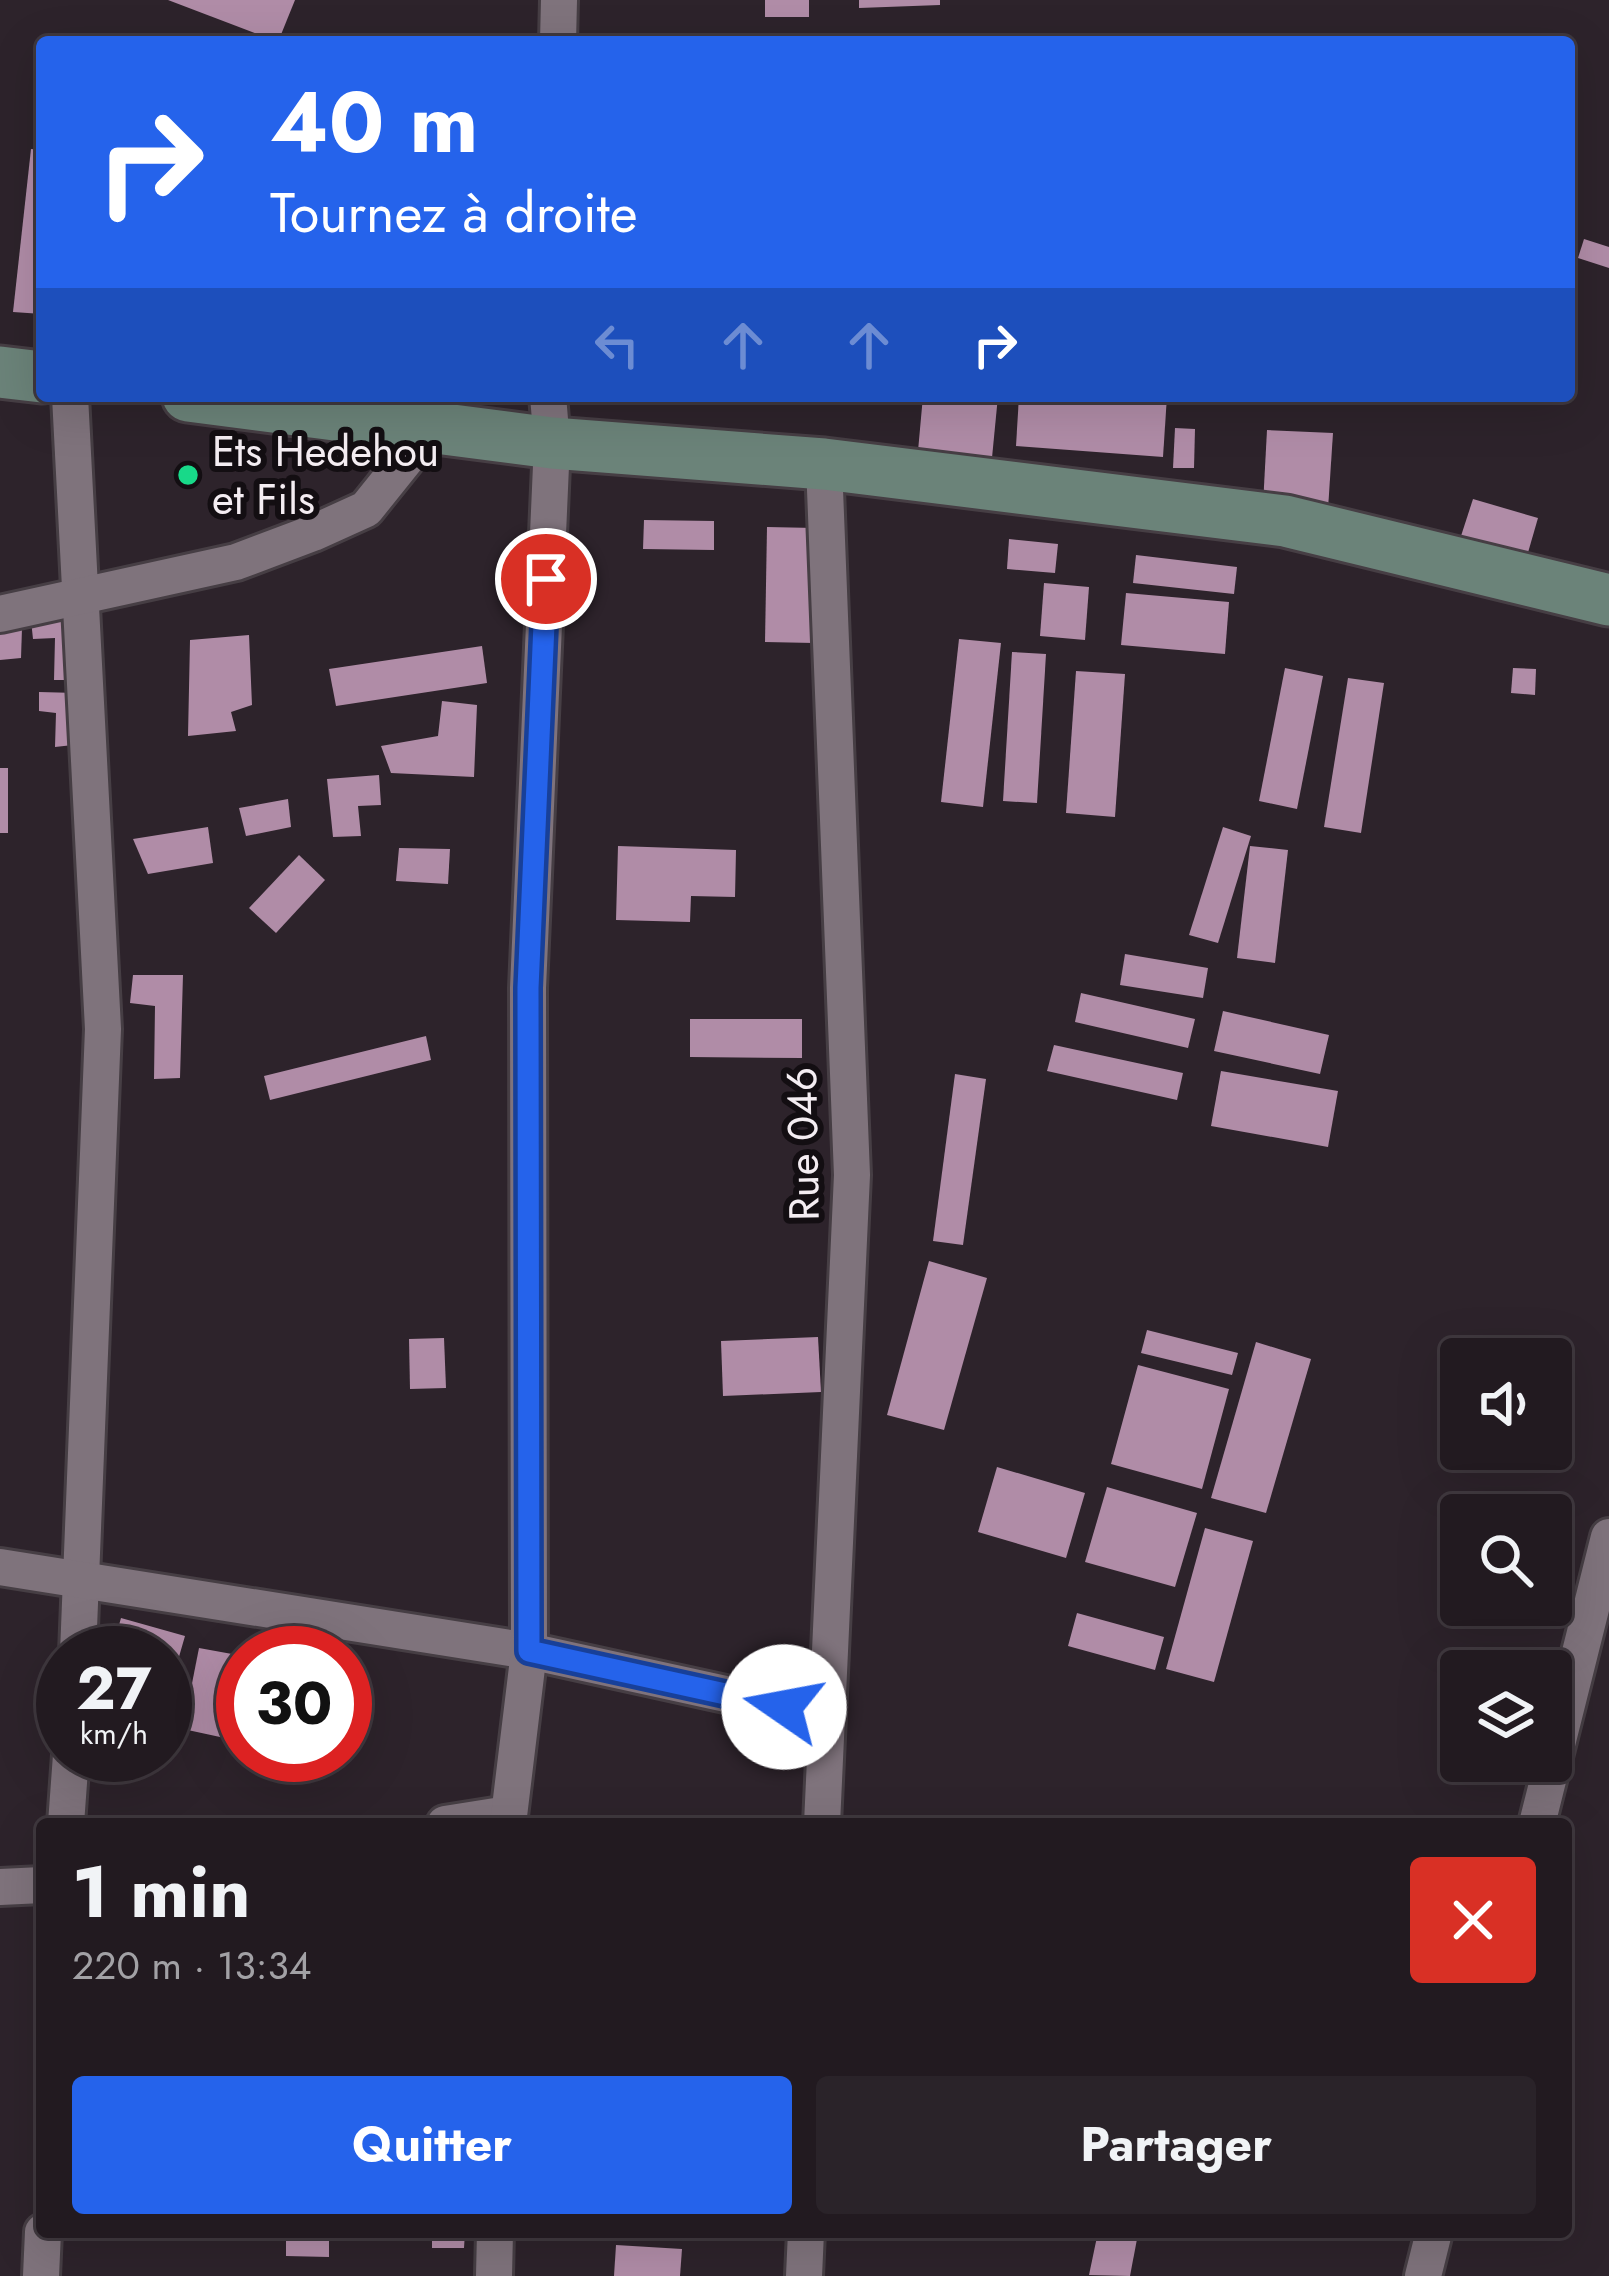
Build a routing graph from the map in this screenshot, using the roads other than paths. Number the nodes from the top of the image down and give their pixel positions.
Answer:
1 (559, 0) edge
2 (558, 36) edge
3 (0, 372) edge
4 (36, 376) edge
5 (70, 402) edge
6 (233, 402) edge
7 (550, 419) edge
8 (430, 428) junction
9 (824, 464) junction
10 (81, 598) junction
11 (1609, 600) edge
12 (0, 614) edge
13 (1609, 1537) edge
14 (0, 1567) edge
15 (84, 1583) junction
16 (81, 1626) edge
17 (529, 1651) junction
18 (826, 1716) junction
19 (69, 1782) edge
20 (66, 1818) edge
21 (508, 1818) edge
22 (822, 1818) edge
23 (1539, 1818) edge
24 (36, 1886) edge
25 (0, 1887) edge
26 (43, 2238) edge
27 (495, 2238) edge
28 (806, 2238) edge
29 (1432, 2238) edge
30 (41, 2276) edge
31 (494, 2276) edge
32 (804, 2276) edge
33 (1423, 2276) edge

1 - 2 street
3 - 4 street
5 - 10 street
6 - 8 street
7 - 8 street
7 - 9 street
7 - 17 street
8 - 10 street
9 - 11 street
9 - 18 street, Rue 046 / Rue 046
10 - 12 street
10 - 15 street
13 - 23 street
14 - 15 street
15 - 16 street
15 - 17 street
17 - 18 street
17 - 21 street
18 - 22 street, Rue 046 / Rue 046
19 - 20 street
24 - 25 street
26 - 30 street
27 - 31 street
28 - 32 street
29 - 33 street

